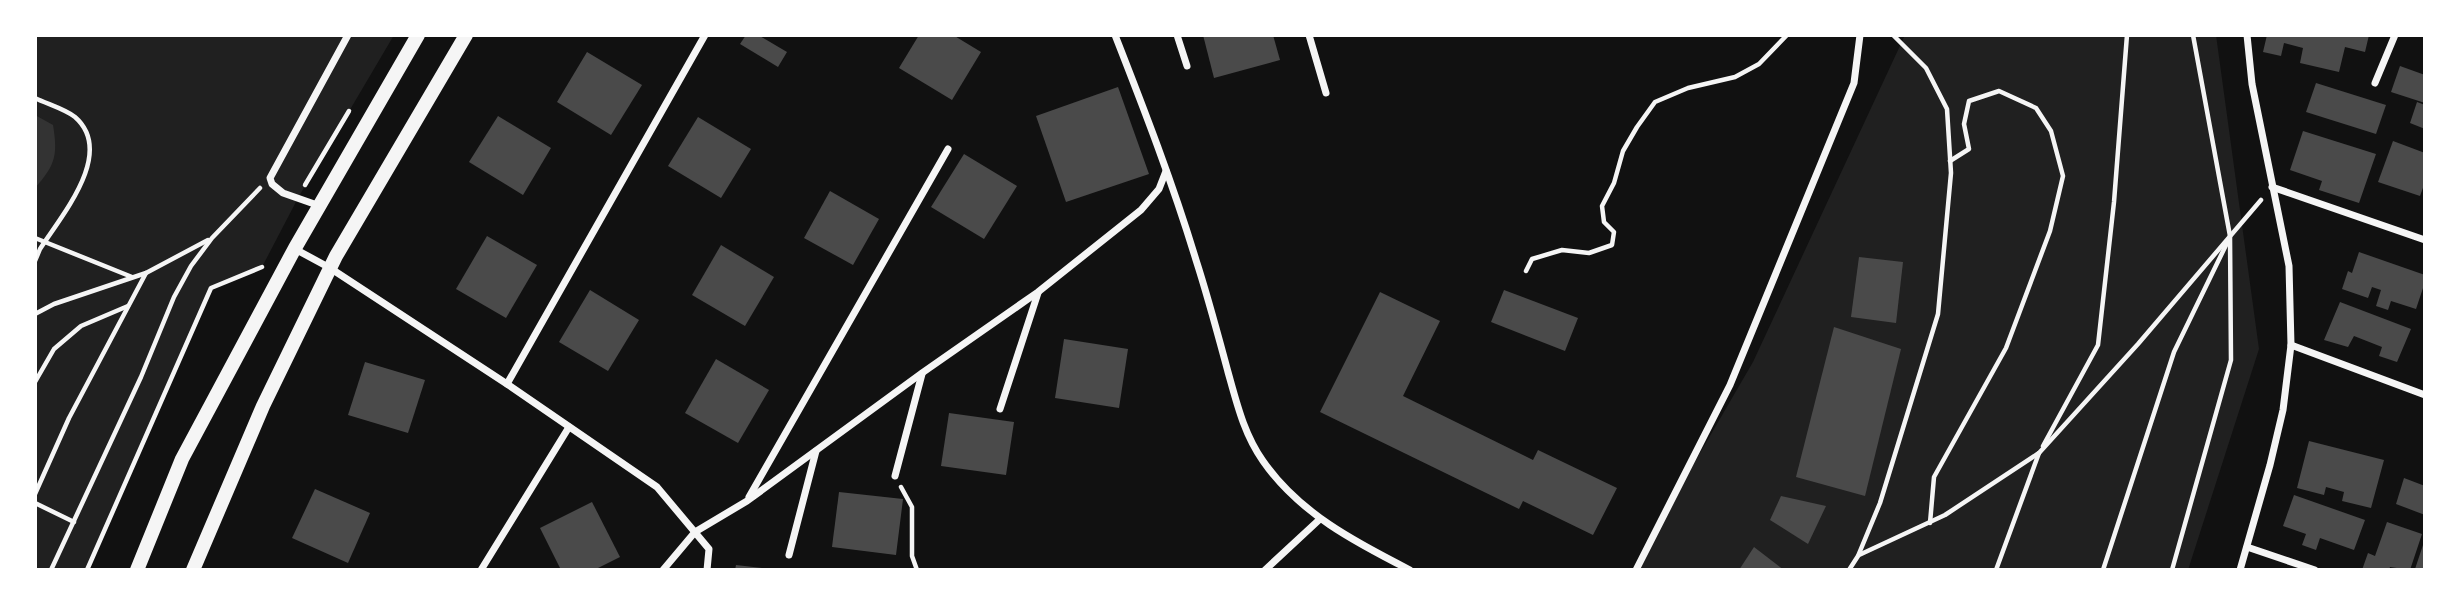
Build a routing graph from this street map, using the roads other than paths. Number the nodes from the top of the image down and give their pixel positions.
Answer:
1 (348, 35) edge
2 (418, 35) edge
3 (466, 35) edge
4 (705, 35) edge
5 (1115, 35) edge
6 (1177, 35) edge
7 (1309, 35) edge
8 (1860, 35) edge
9 (2246, 35) edge
10 (2395, 35) edge
11 (1187, 66) dead end
12 (2375, 83) dead end
13 (1326, 93) dead end
14 (948, 149) dead end
15 (1166, 171) junction
16 (2272, 187) junction
17 (320, 206) junction
18 (2425, 240) edge
19 (295, 248) junction
20 (330, 268) junction
21 (1038, 292) junction
22 (2291, 345) junction
23 (922, 373) junction
24 (507, 384) junction
25 (2425, 395) edge
26 (1000, 409) dead end
27 (569, 427) junction
28 (816, 450) junction
29 (895, 477) road end
30 (747, 501) junction
31 (1320, 519) junction
32 (695, 532) junction
33 (2247, 547) junction
34 (789, 555) dead end
35 (137, 570) edge
36 (193, 570) edge
37 (481, 570) edge
38 (663, 570) edge
39 (707, 570) edge
40 (1265, 570) edge
41 (1410, 570) edge
42 (1636, 570) edge
43 (2240, 570) edge
44 (2315, 570) edge

1 - 17 street
2 - 17 main road
3 - 20 main road
4 - 24 street
5 - 15 street
6 - 11 street
7 - 13 street
8 - 42 street
9 - 16 street
10 - 12 street
14 - 30 street
15 - 21 street
15 - 31 street
16 - 18 street
16 - 22 street
17 - 19 main road
19 - 20 street
19 - 35 main road
20 - 24 street
20 - 36 main road
21 - 23 street
21 - 26 street
22 - 25 street
22 - 33 street
23 - 28 street
23 - 29 street
24 - 27 street
27 - 32 street
27 - 37 street
28 - 30 street
28 - 34 street
30 - 32 street
31 - 40 street
31 - 41 street
32 - 38 street
32 - 39 street
33 - 43 street
33 - 44 street

